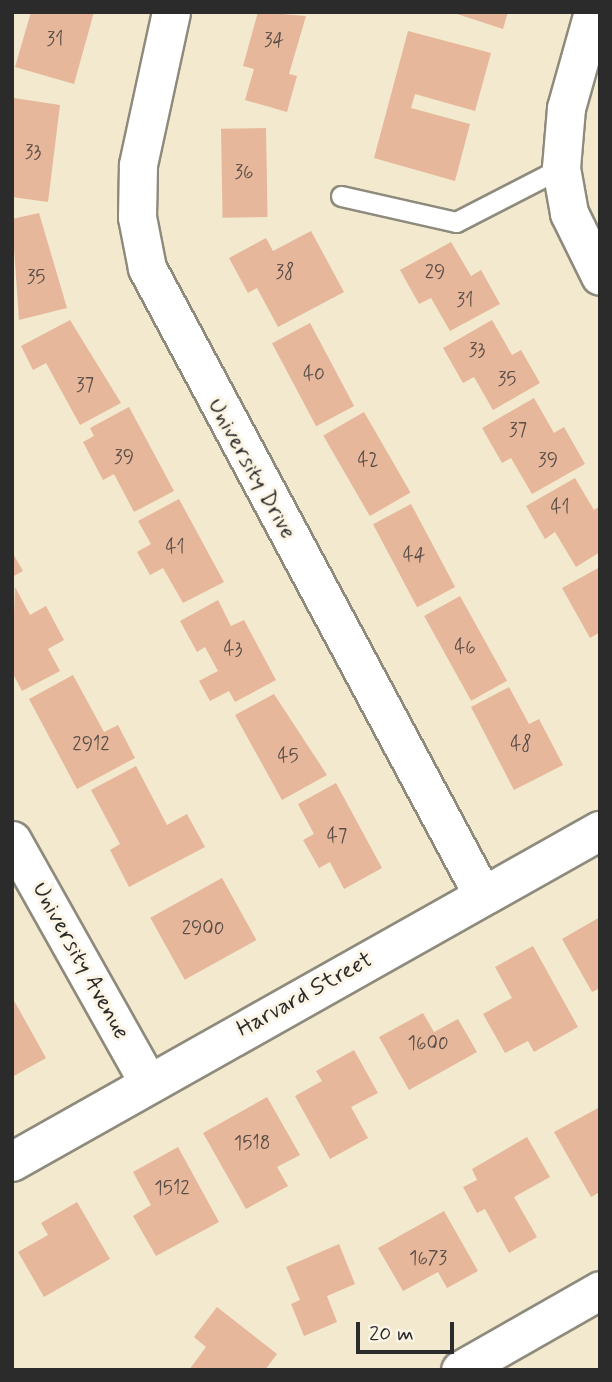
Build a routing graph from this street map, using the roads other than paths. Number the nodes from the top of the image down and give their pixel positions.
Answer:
1 (171, 12) edge
2 (593, 12) edge
3 (561, 168) junction
4 (341, 196) dead end
5 (600, 276) edge
6 (600, 831) edge
7 (12, 840) edge
8 (483, 896) junction
9 (148, 1083) junction
10 (12, 1162) edge
11 (600, 1290) edge
12 (460, 1370) edge

1 - 8 street, University Drive
2 - 3 street
3 - 4 lane
3 - 5 street
6 - 8 street, Harvard Street
7 - 9 street, University Avenue
8 - 9 street, Harvard Street
9 - 10 street, Harvard Street
11 - 12 street

